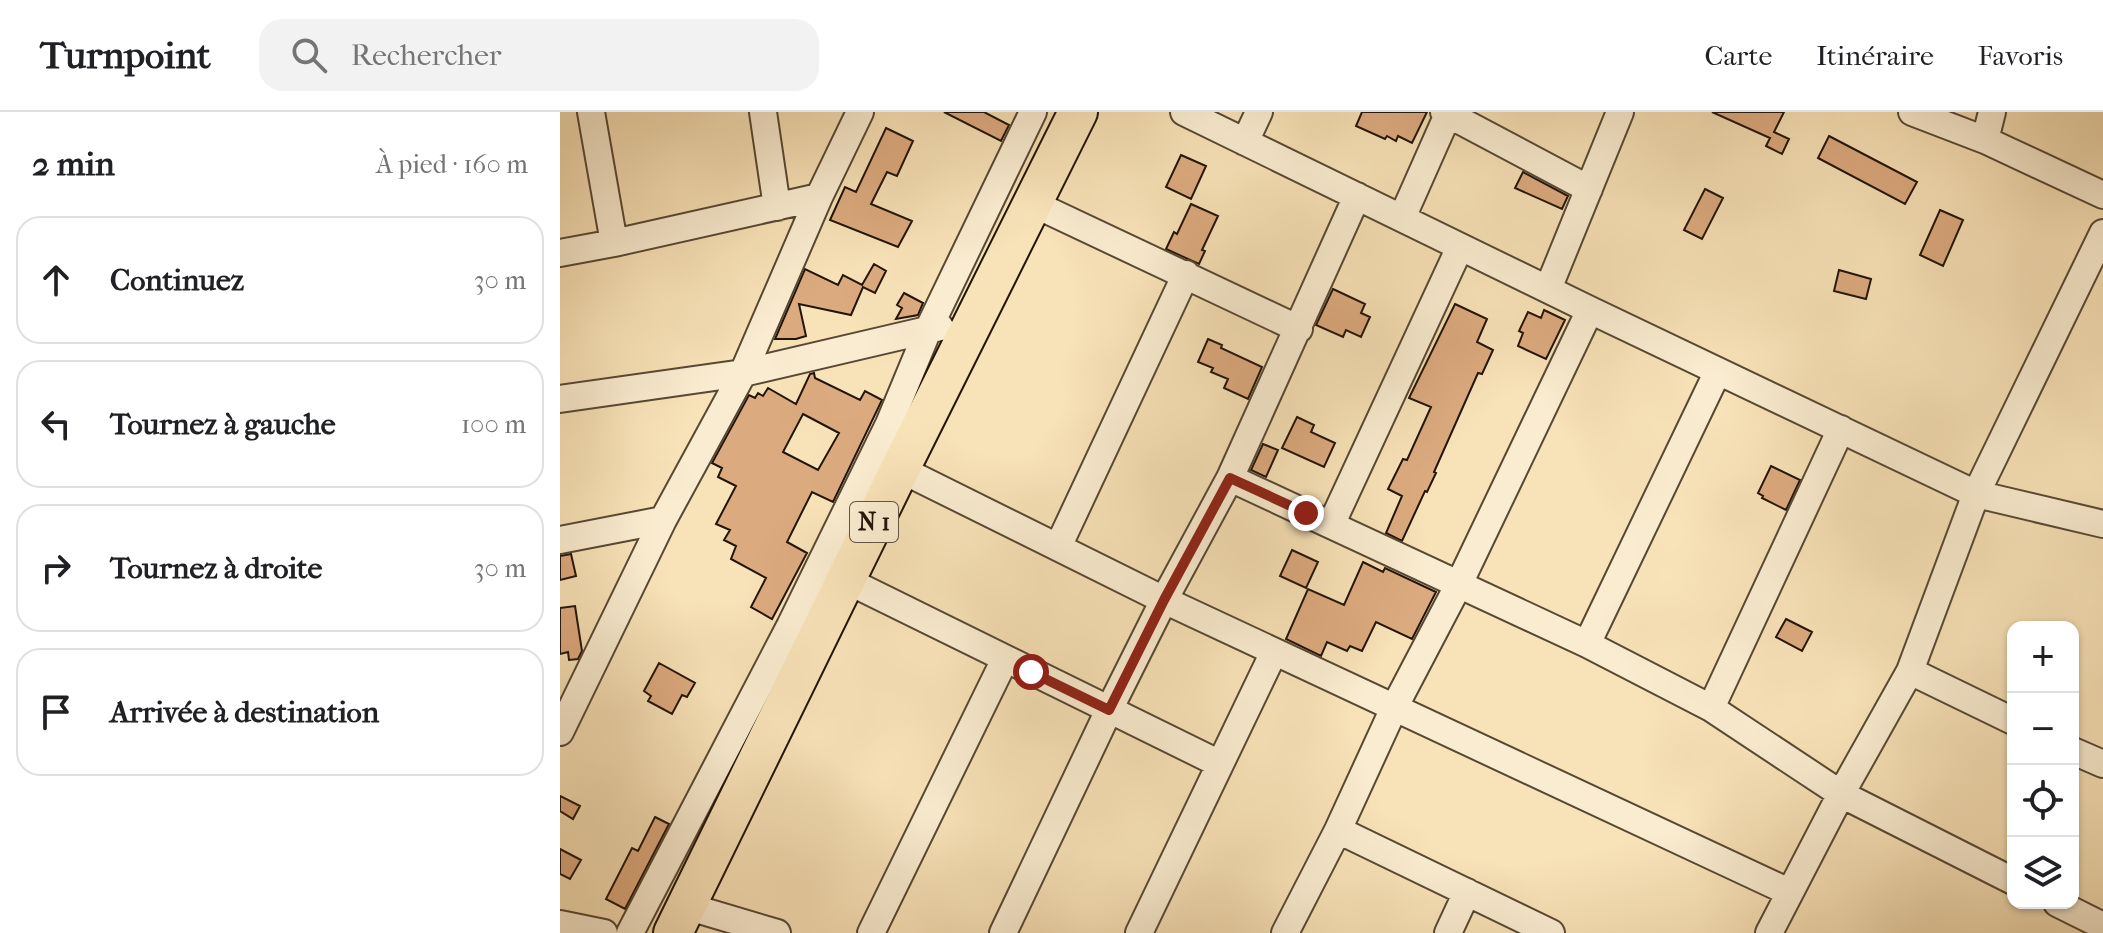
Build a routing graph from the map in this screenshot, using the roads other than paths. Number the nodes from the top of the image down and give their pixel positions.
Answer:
1 (591, 112) edge
2 (763, 112) edge
3 (860, 112) edge
4 (1078, 112) edge
5 (1184, 112) edge
6 (1259, 112) edge
7 (1620, 112) edge
8 (1912, 112) edge
9 (1992, 112) edge
10 (1447, 113) edge
11 (1024, 115) edge
12 (1985, 140) junction
13 (1245, 142) junction
14 (1589, 189) junction
15 (2103, 195) edge
16 (1357, 196) junction
17 (819, 197) junction
18 (1032, 203) junction
19 (777, 207) junction
20 (1402, 218) junction
21 (2103, 233) edge
22 (614, 243) junction
23 (1460, 247) junction
24 (560, 253) edge
25 (1186, 274) junction
26 (1548, 289) junction
27 (1590, 310) junction
28 (978, 315) junction
29 (1299, 329) junction
30 (928, 330) junction
31 (1718, 371) junction
32 (743, 373) junction
33 (560, 399) edge
34 (1841, 429) junction
35 (900, 469) junction
36 (1230, 478) junction
37 (1976, 494) junction
38 (663, 520) junction
39 (2103, 524) edge
40 (1331, 525) junction
41 (560, 540) edge
42 (1058, 547) junction
43 (846, 580) junction
44 (1459, 584) junction
45 (1164, 600) junction
46 (1587, 644) junction
47 (1274, 652) junction
48 (1005, 659) junction
49 (1910, 671) junction
50 (1394, 708) junction
51 (1711, 708) junction
52 (1109, 710) junction
53 (2007, 718) edge
54 (560, 732) edge
55 (2079, 754) edge
56 (1220, 764) junction
57 (2103, 764) edge
58 (1841, 794) junction
59 (1338, 830) junction
60 (2007, 878) edge
61 (1467, 892) junction
62 (1789, 892) junction
63 (2069, 909) edge
64 (679, 920) edge
65 (560, 924) edge
66 (2103, 926) edge
67 (604, 933) edge
68 (630, 933) edge
69 (777, 933) edge
70 (871, 933) edge
71 (1003, 933) edge
72 (1139, 933) edge
73 (1285, 933) edge
74 (1448, 933) edge
75 (1551, 933) edge
76 (1769, 933) edge

1 - 22 street
2 - 19 street
3 - 17 street
4 - 18 highway, N 1
5 - 13 street
6 - 13 street
7 - 14 street
8 - 12 street
9 - 12 street
10 - 14 street
10 - 20 street
11 - 30 street
12 - 15 street
13 - 16 street
14 - 26 street
16 - 20 street
16 - 29 street
17 - 19 street
17 - 32 street
18 - 25 street
18 - 28 highway, N 1
19 - 22 street
20 - 23 street
21 - 37 street
22 - 24 street
23 - 26 street
23 - 40 street
25 - 29 street
25 - 42 street
26 - 27 street
27 - 31 street
27 - 44 street
28 - 30 street
28 - 35 highway, N 1
29 - 36 street
30 - 32 street
30 - 68 street
31 - 34 street
31 - 46 street
32 - 33 street
32 - 38 street
34 - 37 street
34 - 51 street
35 - 42 street
35 - 43 highway, N 1
36 - 40 street
36 - 45 street
37 - 39 street
37 - 49 street
38 - 41 street
38 - 54 street
40 - 44 street
42 - 45 street
43 - 48 street
43 - 64 highway, N 1
44 - 46 street
44 - 50 street
45 - 47 street
45 - 52 street
46 - 51 street
47 - 50 street
47 - 56 street
48 - 52 street
48 - 70 street
49 - 53 street
49 - 58 street
50 - 59 street
50 - 62 street
51 - 58 street
52 - 56 street
52 - 71 street
55 - 57 street
56 - 72 street
58 - 60 street
58 - 62 street
59 - 61 street
59 - 73 street
61 - 74 street
61 - 75 street
62 - 76 street
63 - 66 street
64 - 69 street
65 - 67 street

